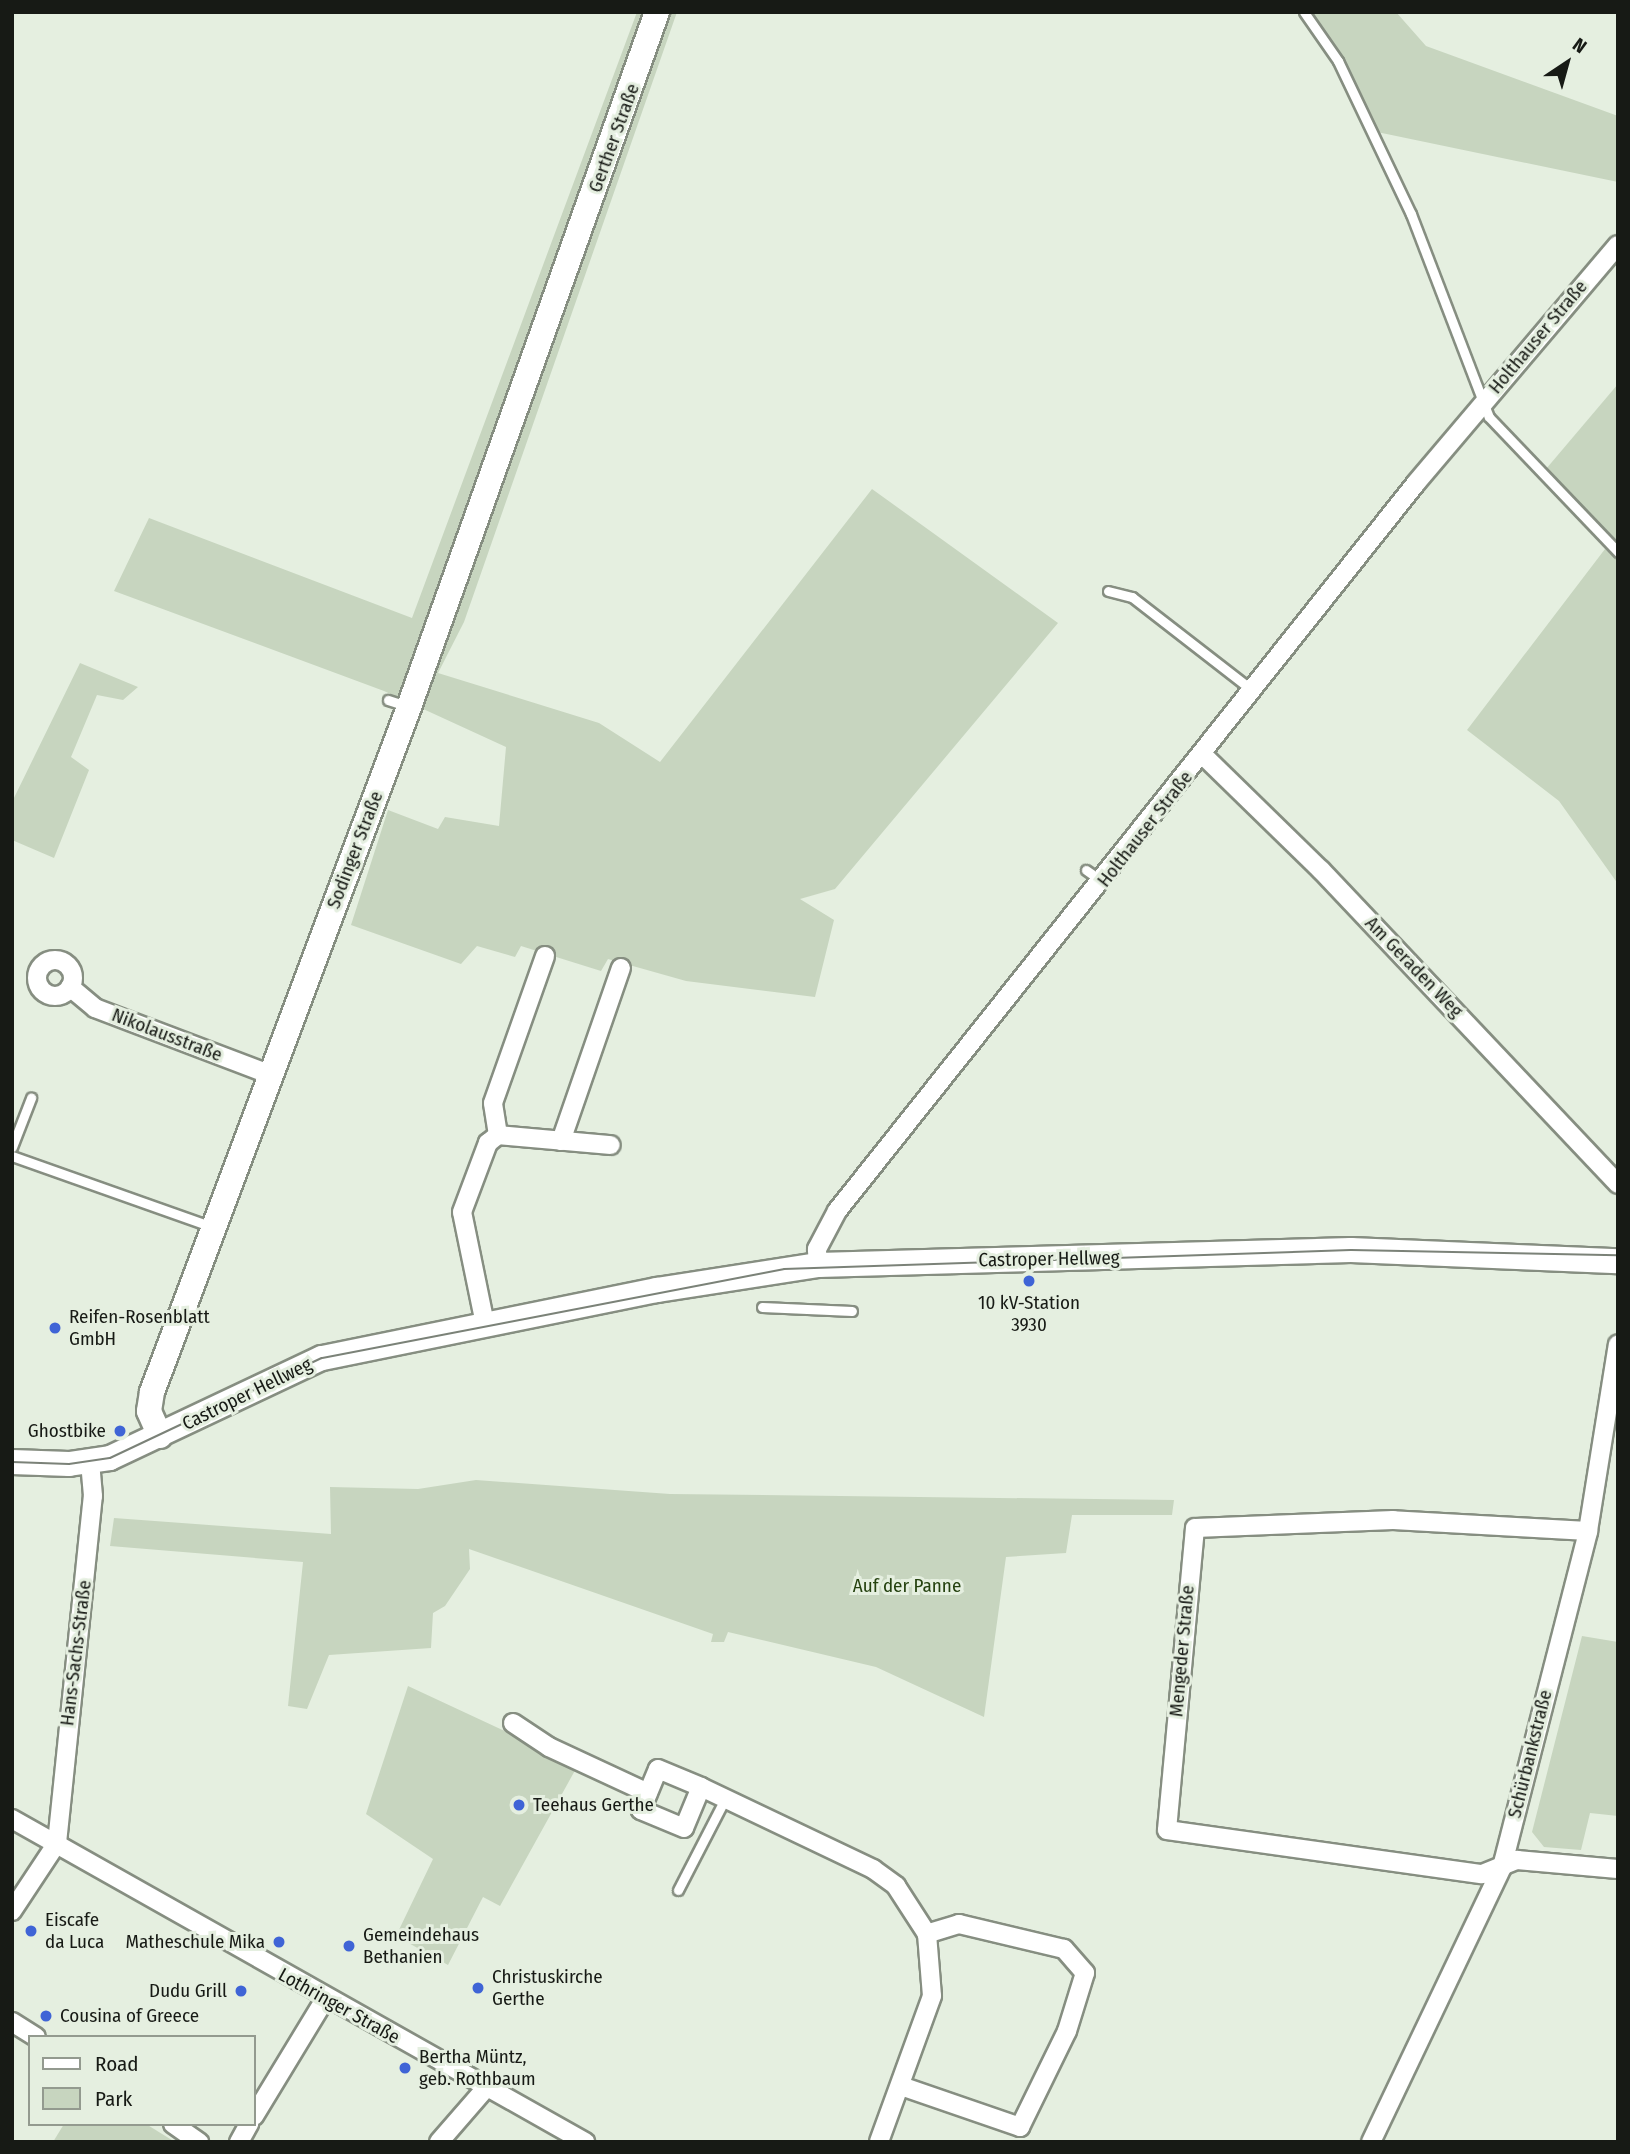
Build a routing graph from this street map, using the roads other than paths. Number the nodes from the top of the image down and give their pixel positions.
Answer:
1 (657, 12) edge
2 (1304, 12) edge
3 (1618, 245) edge
4 (569, 262) joint
5 (1486, 398) junction
6 (1618, 552) edge
7 (1108, 591) dead end
8 (1254, 691) junction
9 (1203, 756) junction
10 (1086, 870) dead end
11 (1103, 882) junction
12 (545, 956) dead end
13 (621, 968) dead end
14 (70, 987) dead end
15 (270, 1074) junction
16 (31, 1098) dead end
17 (498, 1135) junction
18 (561, 1141) junction
19 (611, 1144) dead end
20 (12, 1147) edge
21 (12, 1156) edge
22 (1618, 1184) edge
23 (212, 1227) junction
24 (1618, 1261) edge
25 (818, 1265) junction
26 (762, 1307) dead end
27 (852, 1311) dead end
28 (485, 1324) junction
29 (1618, 1344) edge
30 (160, 1436) junction
31 (12, 1462) edge
32 (90, 1463) junction
33 (1588, 1531) junction
34 (513, 1723) dead end
35 (701, 1787) junction
36 (648, 1793) junction
37 (724, 1801) junction
38 (12, 1819) edge
39 (57, 1843) junction
40 (1502, 1867) junction
41 (1618, 1869) edge
42 (678, 1890) dead end
43 (12, 1911) edge
44 (927, 1934) junction
45 (325, 1998) junction
46 (12, 2022) edge
47 (33, 2035) edge
48 (901, 2086) junction
49 (485, 2089) junction
50 (256, 2113) edge
51 (176, 2126) edge
52 (248, 2126) edge
53 (199, 2142) edge
54 (239, 2142) edge
55 (439, 2142) edge
56 (585, 2142) edge
57 (879, 2142) edge
58 (1371, 2142) edge

1 - 4 main road, Gerther Straße
2 - 5 lane
3 - 5 street, Holthauser Straße
4 - 15 main road, Sodinger Straße
5 - 6 lane, Holthauser Straße
5 - 8 street, Holthauser Straße
7 - 8 lane
8 - 9 street, Holthauser Straße
9 - 11 street, Holthauser Straße
9 - 22 street, Am Geraden Weg
10 - 11 lane
11 - 25 street, Holthauser Straße
12 - 17 street
13 - 18 street
14 - 15 street, Nikolausstraße
15 - 23 main road, Sodinger Straße
16 - 20 lane
17 - 18 street
17 - 28 street
18 - 19 street
21 - 23 lane
23 - 30 main road, Sodinger Straße
24 - 25 main road, Castroper Hellweg
25 - 28 main road, Castroper Hellweg
26 - 27 lane
28 - 30 main road, Castroper Hellweg
29 - 33 street, Schürbankstraße
30 - 32 main road, Castroper Hellweg
31 - 32 main road, Castroper Hellweg
32 - 39 street, Hans-Sachs-Straße
33 - 40 street, Schürbankstraße
33 - 40 street, Mengeder Straße
34 - 36 street
35 - 36 street
35 - 36 street
35 - 37 street
37 - 42 lane
37 - 44 street
38 - 39 street, Lothringer Straße
39 - 43 street
39 - 45 street, Lothringer Straße
40 - 41 street
40 - 58 street, Schürbankstraße
44 - 48 street
44 - 48 street
45 - 49 street, Lothringer Straße
45 - 50 street
46 - 47 street
48 - 57 street
49 - 55 street
49 - 56 street, Lothringer Straße
51 - 53 street
52 - 54 street

